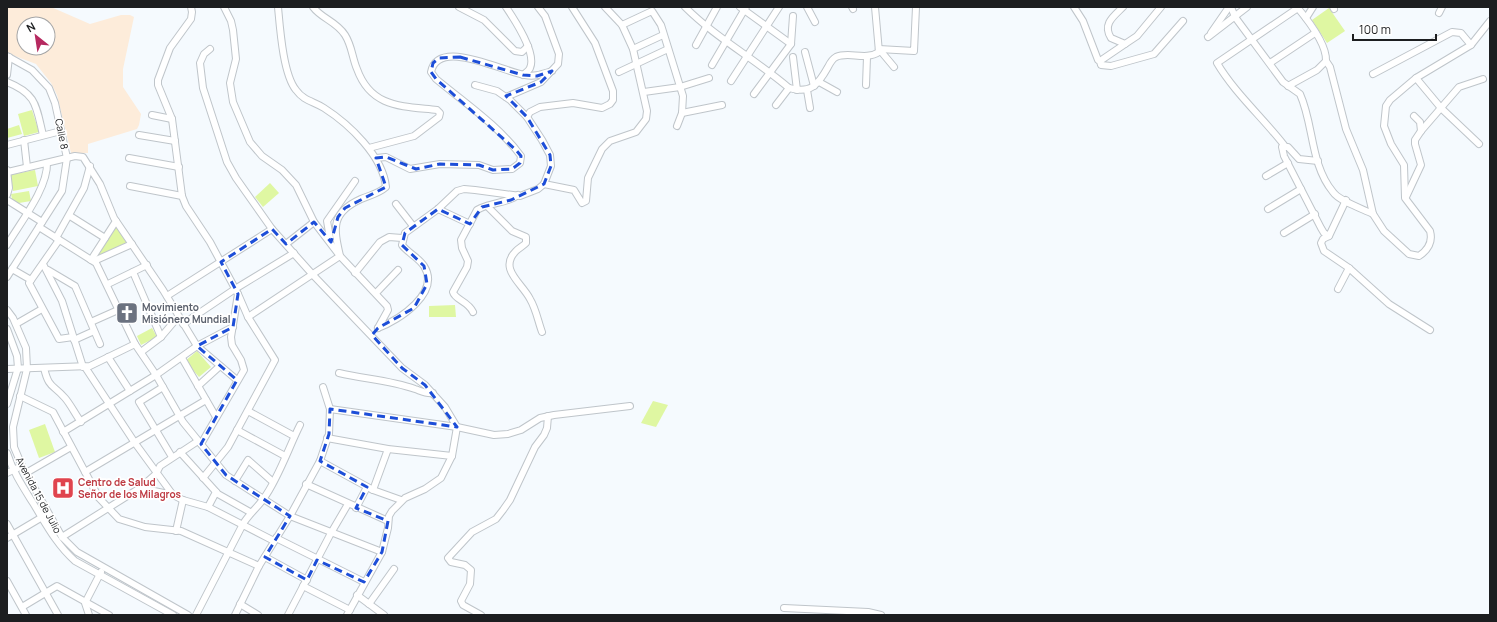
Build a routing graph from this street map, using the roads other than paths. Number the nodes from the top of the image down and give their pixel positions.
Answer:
1 (191, 7) edge
2 (224, 7) edge
3 (278, 7) edge
4 (314, 7) edge
5 (459, 7) edge
6 (506, 7) edge
7 (538, 7) edge
8 (572, 7) edge
9 (605, 7) edge
10 (685, 7) edge
11 (717, 7) edge
12 (779, 7) edge
13 (807, 7) edge
14 (875, 7) edge
15 (916, 7) edge
16 (1074, 7) edge
17 (1123, 7) edge
18 (1161, 7) edge
19 (1230, 7) edge
20 (1247, 7) edge
21 (1313, 7) edge
22 (744, 8) edge
23 (1297, 8) edge
24 (793, 16) dead end
25 (1235, 17) junction
26 (1306, 18) junction
27 (1183, 21) dead end
28 (1490, 21) edge
29 (815, 22) dead end
30 (622, 25) junction
31 (705, 26) junction
32 (767, 26) junction
33 (1315, 33) junction
34 (663, 35) junction
35 (1252, 39) junction
36 (726, 41) junction
37 (696, 44) dead end
38 (791, 44) junction
39 (1125, 44) junction
40 (1471, 45) junction
41 (528, 46) junction
42 (210, 49) dead end
43 (633, 49) junction
44 (879, 49) junction
45 (668, 50) junction
46 (805, 52) dead end
47 (749, 56) junction
48 (8, 57) edge
49 (793, 57) dead end
50 (866, 57) junction
51 (1100, 61) junction
52 (1326, 61) junction
53 (1270, 63) junction
54 (636, 64) junction
55 (712, 65) dead end
56 (894, 67) dead end
57 (552, 71) junction
58 (619, 72) dead end
59 (771, 72) junction
60 (1373, 74) dead end
61 (7, 75) edge
62 (523, 75) junction
63 (709, 78) dead end
64 (1416, 78) junction
65 (1483, 79) dead end
66 (731, 81) dead end
67 (7, 82) edge
68 (819, 82) junction
69 (475, 85) dead end
70 (866, 85) dead end
71 (814, 86) junction
72 (1288, 86) junction
73 (680, 87) junction
74 (789, 88) junction
75 (797, 90) junction
76 (807, 90) junction
77 (644, 92) junction
78 (837, 92) dead end
79 (754, 94) dead end
80 (506, 97) junction
81 (722, 105) dead end
82 (776, 105) dead end
83 (810, 108) dead end
84 (1441, 108) junction
85 (682, 114) junction
86 (152, 115) dead end
87 (1414, 116) dead end
88 (527, 117) junction
89 (172, 119) junction
90 (677, 126) dead end
91 (61, 131) junction
92 (1421, 131) junction
93 (43, 135) junction
94 (139, 135) dead end
95 (24, 140) junction
96 (175, 141) junction
97 (1478, 144) dead end
98 (7, 145) edge
99 (1284, 145) junction
100 (369, 148) junction
101 (67, 158) junction
102 (129, 158) dead end
103 (376, 158) junction
104 (1318, 161) junction
105 (46, 163) junction
106 (1288, 163) junction
107 (90, 166) junction
108 (178, 167) junction
109 (27, 168) junction
110 (7, 171) edge
111 (1266, 176) dead end
112 (355, 181) dead end
113 (544, 184) junction
114 (130, 186) dead end
115 (1301, 189) junction
116 (7, 195) edge
117 (182, 196) junction
118 (518, 196) junction
119 (1405, 198) junction
120 (7, 200) edge
121 (1346, 200) junction
122 (396, 204) dead end
123 (487, 206) junction
124 (438, 209) junction
125 (1268, 209) dead end
126 (26, 213) junction
127 (1315, 214) junction
128 (1373, 214) junction
129 (70, 216) junction
130 (116, 221) junction
131 (314, 222) junction
132 (470, 224) junction
133 (40, 225) junction
134 (413, 226) junction
135 (272, 229) junction
136 (1284, 233) dead end
137 (1329, 236) junction
138 (105, 238) junction
139 (402, 238) junction
140 (58, 239) junction
141 (331, 242) junction
142 (132, 244) junction
143 (286, 244) junction
144 (7, 245) edge
145 (294, 253) junction
146 (340, 256) junction
147 (92, 261) junction
148 (221, 262) junction
149 (45, 266) junction
150 (147, 266) junction
151 (1349, 268) junction
152 (398, 270) dead end
153 (9, 271) edge
154 (133, 272) junction
155 (355, 273) junction
156 (313, 275) junction
157 (31, 280) junction
158 (108, 284) junction
159 (1338, 289) dead end
160 (236, 291) junction
161 (376, 293) junction
162 (166, 296) junction
163 (42, 309) junction
164 (7, 310) edge
165 (118, 310) junction
166 (473, 312) dead end
167 (178, 317) junction
168 (248, 317) junction
169 (91, 322) junction
170 (16, 324) junction
171 (183, 324) junction
172 (233, 327) junction
173 (378, 328) junction
174 (7, 329) edge
175 (1430, 330) dead end
176 (94, 331) junction
177 (542, 332) dead end
178 (372, 335) junction
179 (161, 337) junction
180 (74, 338) junction
181 (100, 344) dead end
182 (135, 344) junction
183 (197, 346) junction
184 (141, 352) junction
185 (108, 358) junction
186 (182, 358) junction
187 (220, 366) junction
188 (84, 367) junction
189 (18, 368) junction
190 (44, 368) junction
191 (7, 369) edge
192 (27, 369) junction
193 (339, 373) dead end
194 (156, 375) junction
195 (237, 380) junction
196 (198, 386) junction
197 (163, 387) junction
198 (323, 387) dead end
199 (130, 391) junction
200 (432, 393) junction
201 (20, 396) junction
202 (206, 400) junction
203 (7, 404) edge
204 (110, 404) junction
205 (630, 406) dead end
206 (330, 409) junction
207 (248, 411) junction
208 (548, 416) junction
209 (180, 417) junction
210 (216, 417) junction
211 (81, 422) junction
212 (300, 425) dead end
213 (458, 427) junction
214 (237, 430) junction
215 (156, 431) junction
216 (63, 432) junction
217 (294, 436) junction
218 (327, 438) junction
219 (135, 443) junction
220 (199, 443) junction
221 (71, 447) junction
222 (388, 449) junction
223 (180, 452) junction
224 (7, 453) edge
225 (285, 456) junction
226 (452, 456) junction
227 (172, 457) junction
228 (320, 461) junction
229 (216, 464) junction
230 (22, 466) junction
231 (10, 471) edge
232 (85, 472) junction
233 (26, 473) junction
234 (156, 474) junction
235 (203, 478) junction
236 (235, 481) junction
237 (273, 482) junction
238 (306, 484) junction
239 (367, 487) junction
240 (140, 488) junction
241 (373, 490) junction
242 (216, 492) junction
243 (173, 495) junction
244 (264, 498) junction
245 (183, 500) junction
246 (401, 500) junction
247 (348, 504) junction
248 (208, 506) junction
249 (109, 508) junction
250 (356, 508) junction
251 (250, 512) junction
252 (50, 513) junction
253 (290, 516) junction
254 (41, 517) junction
255 (388, 521) junction
256 (7, 524) edge
257 (243, 524) junction
258 (176, 531) junction
259 (331, 533) junction
260 (13, 534) junction
261 (62, 537) junction
262 (7, 538) edge
263 (275, 540) junction
264 (228, 552) junction
265 (382, 552) junction
266 (265, 557) junction
267 (317, 560) junction
268 (259, 566) junction
269 (104, 568) junction
270 (394, 569) dead end
271 (100, 575) junction
272 (306, 580) junction
273 (7, 581) edge
274 (364, 582) junction
275 (303, 586) junction
276 (46, 593) junction
277 (357, 595) junction
278 (85, 603) junction
279 (240, 604) junction
280 (369, 604) junction
281 (22, 607) junction
282 (784, 608) dead end
283 (349, 612) edge
284 (181, 613) edge
285 (26, 615) edge
286 (58, 615) edge
287 (89, 615) edge
288 (108, 615) edge
289 (173, 615) edge
290 (188, 615) edge
291 (196, 615) edge
292 (235, 615) edge
293 (258, 615) edge
294 (288, 615) edge
295 (384, 615) edge
296 (481, 615) edge
297 (881, 615) edge

1 - 89 street
2 - 131 street
3 - 100 street
4 - 100 street
5 - 41 street
6 - 41 street
7 - 57 street
8 - 88 street
9 - 30 street
10 - 31 street
11 - 31 street
12 - 32 street
13 - 29 street
14 - 44 street
15 - 44 street
16 - 51 street
17 - 39 street
18 - 39 street
19 - 25 street
19 - 25 street
20 - 25 street
21 - 26 street
22 - 32 street
22 - 36 street
23 - 26 street
23 - 35 street
24 - 38 street
25 - 35 street
26 - 33 street
27 - 51 street
28 - 40 street
30 - 34 street
30 - 43 street
31 - 36 street
31 - 37 street
32 - 38 street
32 - 47 street
33 - 52 street
33 - 53 street
34 - 43 street
34 - 45 street
35 - 53 street
35 - 99 street
36 - 47 street
36 - 55 street
38 - 59 street
39 - 51 street
40 - 60 street
40 - 64 street
41 - 62 street
42 - 135 street
43 - 54 street
44 - 50 street
44 - 56 street
45 - 54 street
45 - 73 street
46 - 71 street
47 - 59 street
47 - 66 street
48 - 61 street
48 - 91 street, Calle 8
49 - 75 street
50 - 68 street
50 - 70 street
52 - 72 street
52 - 128 street
53 - 72 street
54 - 58 street
54 - 77 street
57 - 62 street
57 - 80 street
59 - 74 street
59 - 79 street
62 - 103 street
63 - 73 street
64 - 84 street
64 - 119 street
65 - 84 street
67 - 93 street
68 - 71 street
68 - 78 street
69 - 80 street
71 - 76 street
72 - 104 street
73 - 77 street
73 - 85 street
74 - 75 street
74 - 82 street
75 - 76 street
76 - 83 street
77 - 113 street
80 - 88 street
81 - 85 street
84 - 92 street
84 - 97 street
85 - 90 street
86 - 89 street
87 - 92 street
88 - 113 street
89 - 96 street
91 - 93 street
91 - 101 street, Calle 8
92 - 119 street
93 - 95 street
94 - 96 street
95 - 98 street
95 - 109 street
96 - 108 street
99 - 104 street
99 - 106 street
100 - 103 street
101 - 105 street
101 - 107 street
101 - 133 street, Calle 8
102 - 108 street
103 - 146 street
104 - 121 street
105 - 109 street
105 - 126 street
106 - 111 street
106 - 115 street
107 - 129 street
107 - 130 street
108 - 117 street
109 - 110 street
110 - 116 street
112 - 141 street
113 - 118 street
114 - 117 street
115 - 125 street
115 - 127 street
117 - 148 street
118 - 123 street
118 - 124 street
119 - 128 street
120 - 126 street
121 - 128 street
121 - 137 street
122 - 134 street
123 - 132 street
123 - 177 street
124 - 132 street
124 - 134 street
126 - 133 street
126 - 144 street
127 - 136 street
127 - 137 street
129 - 138 street
129 - 140 street
130 - 138 street
130 - 142 street
131 - 141 street
131 - 143 street
132 - 166 street
133 - 140 street
133 - 153 street, Calle 8
134 - 139 street
135 - 143 street
135 - 148 street
137 - 151 street
138 - 147 street
139 - 155 street
139 - 173 street
140 - 147 street
140 - 149 street
141 - 146 street
142 - 147 street
142 - 150 street
143 - 145 street
145 - 156 street
145 - 160 street
146 - 155 street
146 - 156 street
147 - 158 street
148 - 160 street
148 - 162 street
149 - 157 street
149 - 169 street
149 - 180 street
150 - 154 street
150 - 162 street
151 - 159 street
151 - 175 street
152 - 161 street
153 - 157 street
154 - 158 street
154 - 179 street
155 - 161 street
156 - 168 street
156 - 178 street
157 - 163 street
158 - 165 street
160 - 168 street
160 - 171 street
160 - 172 street
161 - 173 street
162 - 167 street
163 - 170 street
163 - 180 street
164 - 170 street, Avenida 15 de Julio
165 - 169 street
165 - 182 street
167 - 171 street
167 - 179 street
168 - 207 street
169 - 176 street
170 - 192 street, Avenida 15 de Julio
171 - 183 street
172 - 183 street
172 - 195 street
173 - 178 street
174 - 189 street
176 - 180 street
176 - 181 street
178 - 200 street
179 - 184 street
180 - 188 street
182 - 184 street
182 - 185 street
183 - 186 street
183 - 187 street
184 - 194 street
185 - 188 street
185 - 199 street
186 - 194 street
186 - 196 street
187 - 195 street
187 - 196 street
188 - 190 street
188 - 204 street
189 - 191 street
189 - 192 street
189 - 203 street
190 - 192 street
190 - 211 street
192 - 201 street, Avenida 15 de Julio
193 - 200 street
194 - 197 street
194 - 199 street
195 - 210 street
196 - 202 street
197 - 209 street
197 - 215 street
198 - 206 street
199 - 204 street
200 - 213 street
201 - 216 street
201 - 230 street, Avenida 15 de Julio
202 - 209 street
202 - 210 street
204 - 211 street
204 - 219 street
205 - 208 street
206 - 213 street
206 - 218 street
207 - 214 street
207 - 217 street
208 - 213 street
208 - 296 street
209 - 215 street
209 - 220 street
210 - 220 street
211 - 216 street
212 - 217 street
213 - 226 street
214 - 225 street
214 - 229 street
215 - 219 street
215 - 227 street
216 - 221 street
217 - 225 street
218 - 222 street
218 - 228 street
219 - 232 street
219 - 234 street
220 - 223 street
220 - 229 street
221 - 232 street
221 - 233 street
222 - 226 street
222 - 241 street
223 - 227 street
223 - 235 street
224 - 231 street, Avenida 15 de Julio
225 - 237 street
226 - 246 street
227 - 234 street
228 - 238 street
228 - 239 street
229 - 235 street
229 - 236 street
230 - 231 street
230 - 233 street, Avenida 15 de Julio
231 - 254 street, Avenida 15 de Julio
232 - 249 street
233 - 252 street, Avenida 15 de Julio
234 - 240 street
234 - 243 street
235 - 242 street
236 - 237 street
236 - 244 street
237 - 244 street
238 - 247 street
238 - 253 street
239 - 241 street
239 - 250 street
240 - 243 street
240 - 249 street
241 - 246 street
242 - 248 street
242 - 251 street
243 - 245 street
244 - 251 street
244 - 253 street
245 - 248 street
245 - 258 street
246 - 255 street
247 - 250 street
247 - 259 street
248 - 257 street
249 - 258 street
249 - 261 street
250 - 255 street
251 - 257 street
252 - 254 street
252 - 261 street, Avenida 15 de Julio
253 - 259 street
253 - 263 street
254 - 260 street
254 - 271 street, Avenida 15 de Julio
255 - 265 street
256 - 260 street
257 - 263 street
257 - 264 street
258 - 264 street
259 - 265 street
259 - 267 street
260 - 262 street
260 - 276 street
261 - 269 street, Avenida 15 de Julio
263 - 266 street
263 - 267 street
264 - 268 street
264 - 291 street
265 - 274 street
266 - 268 street
266 - 272 street
267 - 272 street
267 - 274 street
268 - 279 street
269 - 271 street
269 - 284 street, Avenida 15 de Julio
270 - 280 street
271 - 278 street
271 - 289 street, Avenida 15 de Julio
272 - 275 street
273 - 281 street
274 - 277 street
275 - 283 street
275 - 294 street
276 - 278 street
276 - 281 street
276 - 286 street
277 - 280 street
277 - 283 street
278 - 287 street
278 - 288 street
279 - 292 street
279 - 293 street
280 - 295 street
281 - 285 street
282 - 297 street
284 - 290 street, Avenida 15 de Julio

